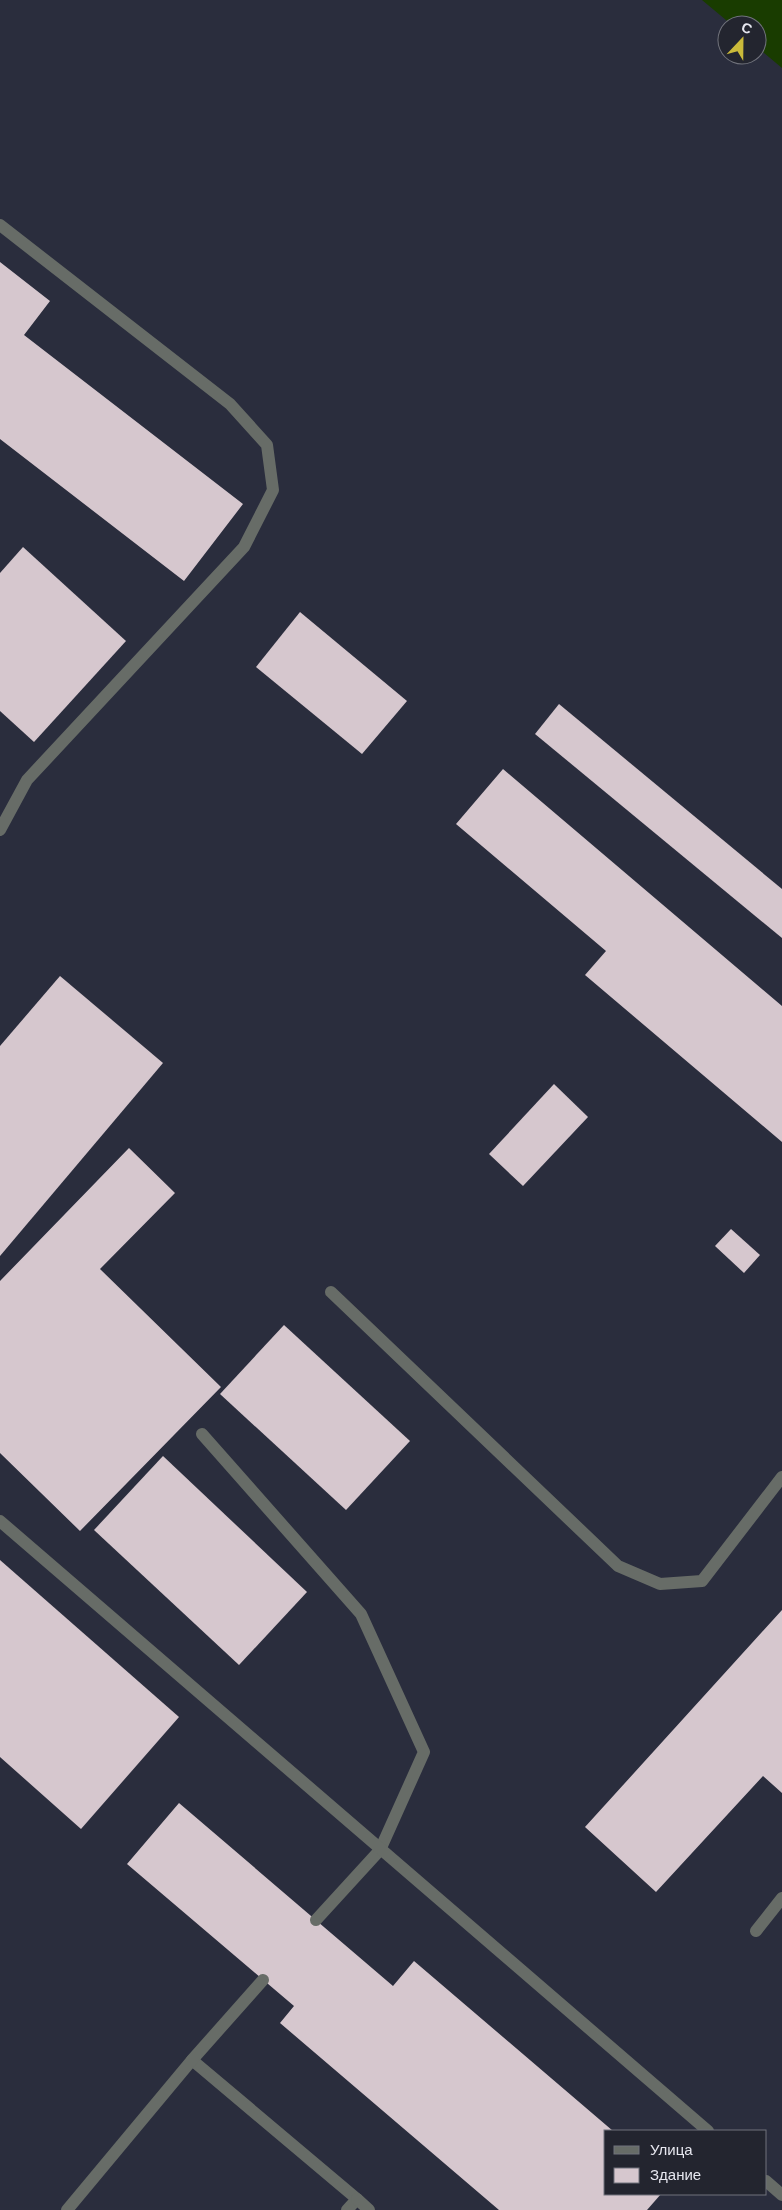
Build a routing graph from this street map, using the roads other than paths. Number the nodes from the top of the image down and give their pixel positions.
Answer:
1 (0, 225) edge
2 (0, 830) edge
3 (331, 1292) dead end
4 (202, 1434) dead end
5 (782, 1477) edge
6 (0, 1521) edge
7 (380, 1850) junction
8 (782, 1898) edge
9 (316, 1920) dead end
10 (756, 1931) dead end
11 (264, 1980) dead end
12 (192, 2060) junction
13 (707, 2130) edge
14 (767, 2182) edge
15 (782, 2195) edge
16 (357, 2199) junction
17 (67, 2210) edge
18 (347, 2210) edge
19 (369, 2210) edge

1 - 2 street
3 - 5 street
4 - 7 street
6 - 7 street
7 - 9 street
7 - 13 street
8 - 10 street
11 - 12 street
12 - 16 street
12 - 17 street
14 - 15 street
16 - 18 street
16 - 19 street

